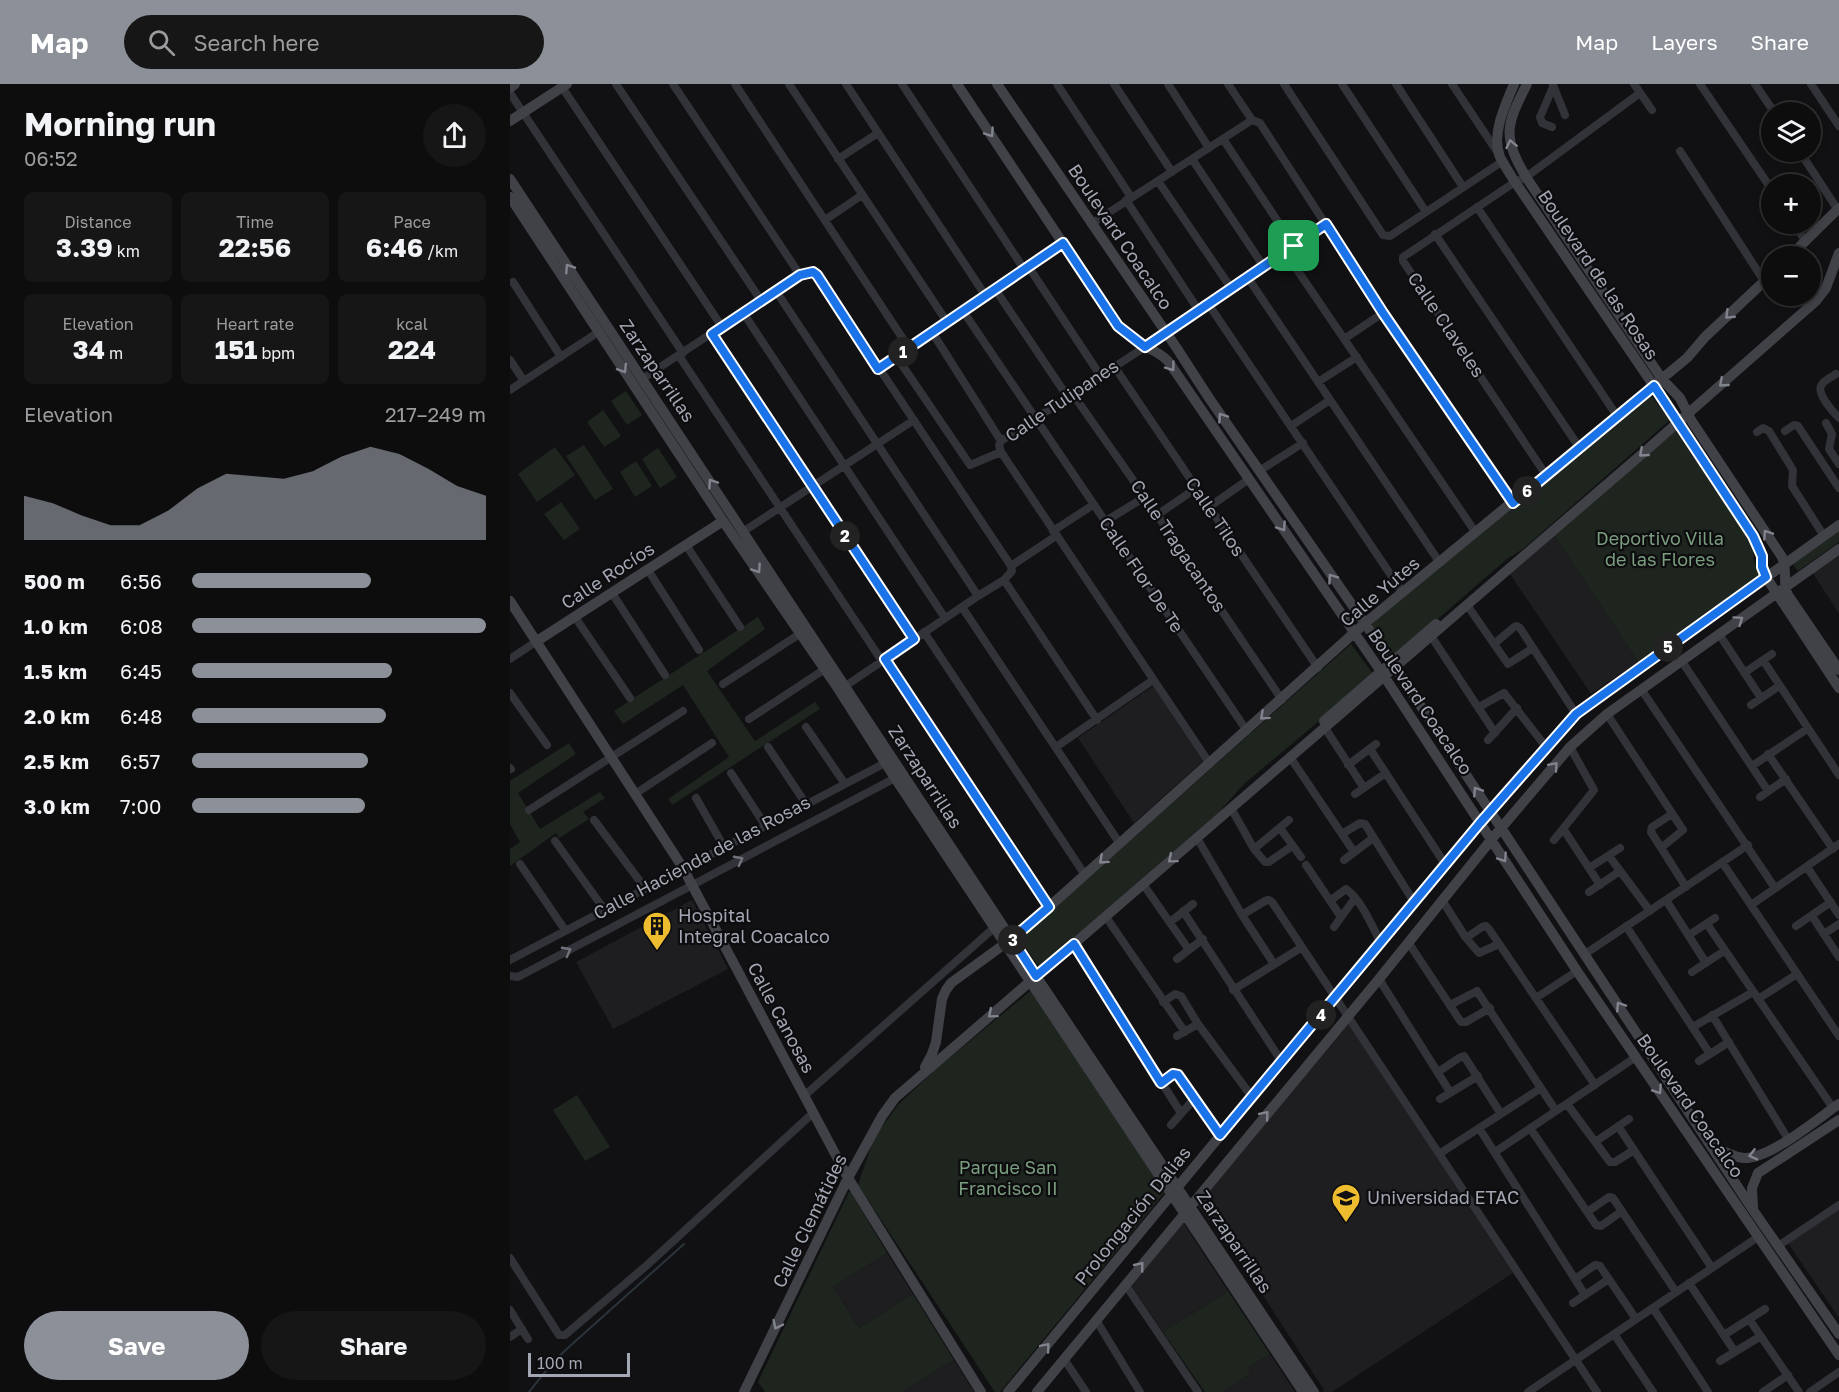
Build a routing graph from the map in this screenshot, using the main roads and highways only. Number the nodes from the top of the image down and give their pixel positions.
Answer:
1 (515, 84) edge
2 (957, 84) edge
3 (997, 84) edge
4 (1527, 84) edge
5 (1512, 85) edge
6 (564, 86) edge
7 (510, 88) edge
8 (510, 121) edge
9 (510, 179) edge
10 (510, 197) edge
11 (1838, 209) edge
12 (1801, 246) edge
13 (1839, 253) edge
14 (1761, 285) edge
15 (1658, 383) junction
16 (1687, 414) junction
17 (1677, 423) junction
18 (723, 521) junction
19 (1839, 525) edge
20 (1534, 546) junction
21 (1839, 549) edge
22 (1785, 563) junction
23 (1766, 577) junction
24 (1780, 590) junction
25 (510, 601) edge
26 (1364, 624) junction
27 (1355, 634) junction
28 (537, 641) junction
29 (1395, 667) junction
30 (1839, 670) edge
31 (1384, 677) junction
32 (842, 688) junction
33 (1839, 688) edge
34 (1324, 725) junction
35 (899, 776) junction
36 (1233, 806) junction
37 (1491, 812) junction
38 (1480, 823) junction
39 (1502, 827) junction
40 (1491, 840) junction
41 (1009, 941) junction
42 (1034, 979) junction
43 (920, 1075) junction
44 (1836, 1106) edge
45 (1839, 1120) edge
46 (1711, 1144) junction
47 (848, 1178) junction
48 (1175, 1191) junction
49 (1187, 1209) junction
50 (1753, 1210) junction
51 (1781, 1270) junction
52 (1800, 1279) junction
53 (1808, 1290) junction
54 (1808, 1310) junction
55 (1839, 1334) edge
56 (1839, 1355) edge
57 (744, 1392) edge
58 (981, 1392) edge
59 (1008, 1392) edge
60 (1037, 1392) edge
61 (1303, 1392) edge
62 (1314, 1392) edge

1 - 7 main road
2 -> 27 main road, Boulevard Coacalco
26 -> 3 main road, Boulevard Coacalco
15 -> 4 main road, Boulevard de las Rosas
5 - 15 main road, Boulevard de las Rosas
6 - 8 main road
32 -> 9 main road, Zarzaparrillas
10 -> 18 main road, Zarzaparrillas
11 - 12 main road
13 -> 16 main road
14 -> 15 main road, Calle Yutes
15 - 16 main road, Boulevard de las Rosas
15 - 17 main road, Boulevard de las Rosas
15 - 26 main road, Calle Yutes
16 - 17 main road
22 -> 16 main road, Boulevard de las Rosas
17 -> 20 main road
17 - 23 main road, Boulevard de las Rosas
18 - 28 main road, Calle Rocíos
18 -> 32 main road, Zarzaparrillas
19 - 22 main road, Prolongación Dalias
20 - 29 main road
20 - 34 main road, bridge
21 - 24 main road, Prolongación Dalias
22 - 23 main road, Prolongación Dalias
22 - 24 main road
23 - 24 main road, Boulevard de las Rosas
23 - 37 main road, Prolongación Dalias
24 - 30 main road, Boulevard de las Rosas
24 - 33 main road, Boulevard de las Rosas
39 -> 24 main road, Prolongación Dalias
25 - 28 main road, Calle Canosas
26 - 27 main road, Calle Yutes
26 - 29 main road, Boulevard Coacalco
27 - 31 main road, Boulevard Coacalco
27 -> 41 main road, Calle Yutes
28 - 47 main road, Calle Canosas
29 - 31 main road
37 -> 29 main road, Boulevard Coacalco
31 - 34 main road
31 - 38 main road, Boulevard Coacalco
32 - 35 main road, Zarzaparrillas
34 - 36 main road
34 - 36 main road
35 - 41 main road, Zarzaparrillas
35 - 41 main road, Zarzaparrillas
36 -> 42 main road
37 - 38 main road, Prolongación Dalias
37 - 39 main road, Boulevard Coacalco
38 - 40 main road, Boulevard Coacalco
38 - 48 main road, Prolongación Dalias
39 - 40 main road, Prolongación Dalias
46 -> 39 main road, Boulevard Coacalco
49 -> 40 main road, Prolongación Dalias
40 -> 51 main road, Boulevard Coacalco
41 - 42 main road, Zarzaparrillas
41 - 43 main road, Calle Clemátides
42 -> 43 main road, Calle Clemátides
42 - 48 main road, Zarzaparrillas
43 - 47 main road, Calle Clemátides
44 -> 46 main road
45 - 50 main road
46 - 50 main road, Boulevard Coacalco
47 -> 57 main road, Calle Clemátides
47 - 58 main road, Calle Canosas
48 - 49 main road, Zarzaparrillas
59 -> 48 main road, Prolongación Dalias
60 -> 49 main road, Prolongación Dalias
49 - 61 main road, Zarzaparrillas
49 - 62 main road, Zarzaparrillas
50 - 52 main road, Boulevard Coacalco
51 - 52 main road
51 - 54 main road, Boulevard Coacalco
52 - 53 main road, Boulevard Coacalco
53 - 54 main road
53 - 55 main road, Boulevard Coacalco
54 - 56 main road, Boulevard Coacalco

